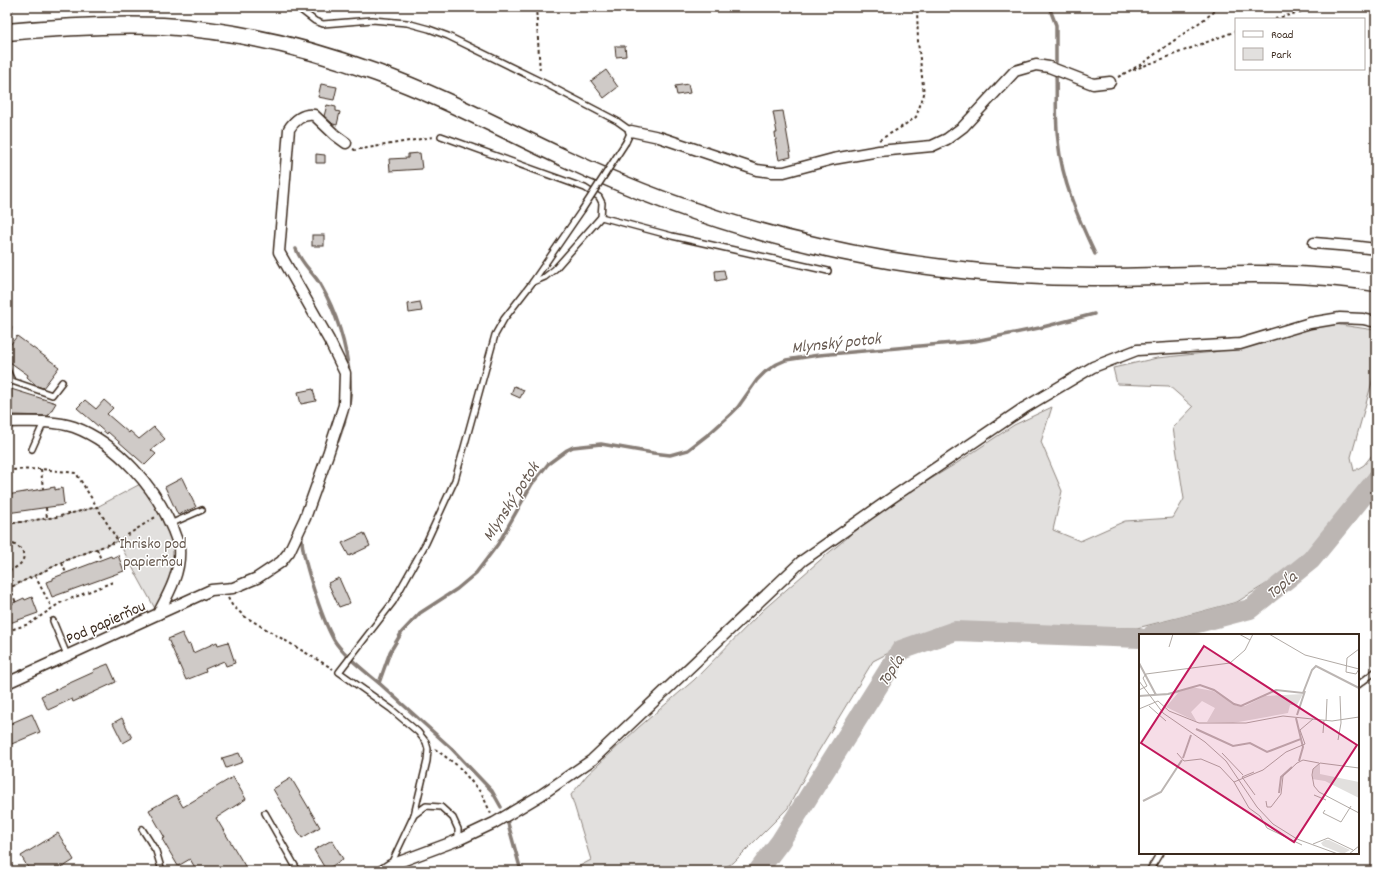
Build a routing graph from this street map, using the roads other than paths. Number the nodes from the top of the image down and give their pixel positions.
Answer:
1 (10, 7) edge
2 (297, 7) edge
3 (7, 8) edge
4 (7, 32) edge
5 (1110, 82) road end
6 (631, 131) junction
7 (440, 136) road end
8 (346, 143) road end
9 (601, 217) junction
10 (1314, 243) dead end
11 (1376, 249) edge
12 (828, 271) dead end
13 (532, 283) junction
14 (1376, 283) edge
15 (1376, 322) edge
16 (7, 370) edge
17 (10, 382) edge
18 (62, 382) dead end
19 (7, 422) edge
20 (44, 422) junction
21 (32, 449) dead end
22 (202, 510) dead end
23 (170, 524) junction
24 (158, 614) junction
25 (53, 621) dead end
26 (67, 655) junction
27 (1376, 671) edge
28 (7, 683) edge
29 (1359, 684) edge
30 (265, 813) dead end
31 (414, 815) junction
32 (142, 829) dead end
33 (458, 840) junction
34 (1159, 854) edge
35 (387, 868) edge
36 (162, 871) edge
37 (298, 871) edge
38 (1149, 871) edge

1 - 3 lane
2 - 6 lane
4 - 14 main road
5 - 6 street
6 - 13 lane, bridge
7 - 9 lane
8 - 24 street
9 - 12 lane
9 - 13 lane
10 - 11 street
13 - 31 lane
15 - 33 street
16 - 17 lane
17 - 18 lane
19 - 20 street, Pod papierňou
20 - 21 lane
20 - 23 street, Pod papierňou
22 - 23 lane
23 - 24 street, Pod papierňou
24 - 26 street, Pod papierňou
25 - 26 lane
26 - 28 street, Pod papierňou
27 - 29 lane
30 - 37 lane
31 - 33 lane
31 - 35 lane
32 - 36 lane
33 - 35 street
34 - 38 lane

